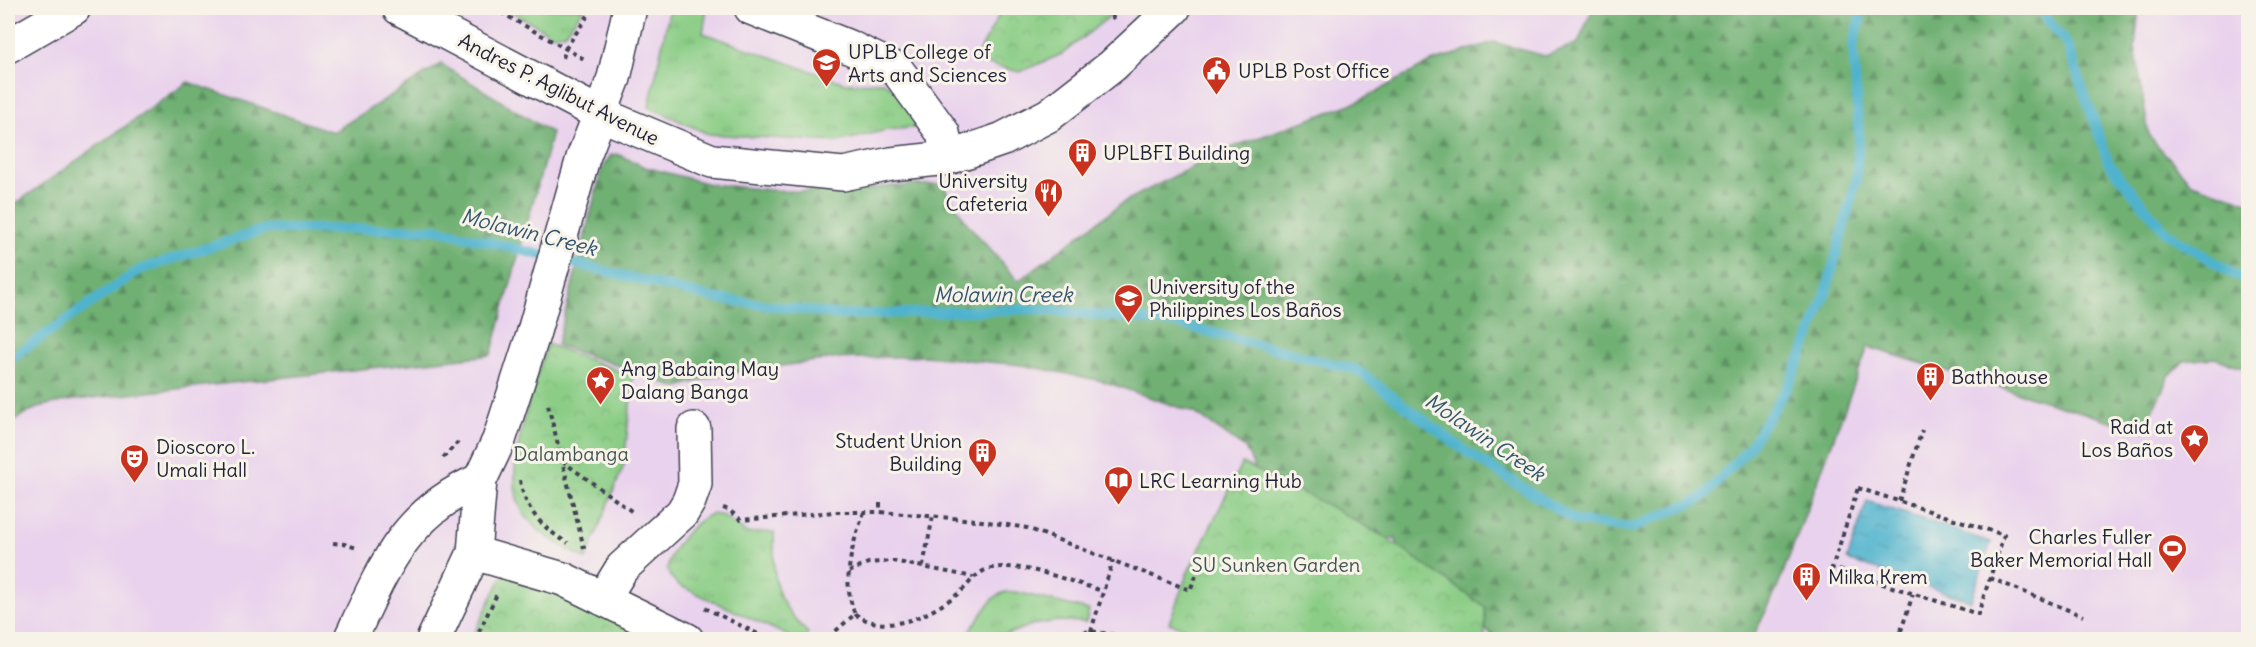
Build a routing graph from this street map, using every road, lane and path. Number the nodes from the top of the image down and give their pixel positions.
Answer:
1 (399, 8) edge
2 (493, 8) edge
3 (593, 8) edge
4 (630, 8) edge
5 (751, 8) edge
6 (1174, 8) edge
7 (67, 10) edge
8 (8, 46) edge
9 (566, 48) junction
10 (614, 78) junction
11 (551, 90) junction
12 (600, 114) junction
13 (948, 158) junction
14 (546, 398) dead end
15 (694, 429) dead end
16 (1922, 430) dead end
17 (562, 461) junction
18 (520, 473) dead end
19 (480, 480) junction
20 (1899, 501) junction
21 (880, 503) dead end
22 (864, 512) junction
23 (880, 512) junction
24 (975, 512) dead end
25 (933, 516) junction
26 (975, 520) junction
27 (670, 524) junction
28 (333, 543) dead end
29 (344, 544) dead end
30 (584, 551) junction
31 (474, 553) junction
32 (1204, 557) dead end
33 (1113, 560) junction
34 (923, 566) junction
35 (622, 568) junction
36 (849, 572) junction
37 (973, 577) junction
38 (1990, 578) junction
39 (1103, 591) junction
40 (1913, 594) junction
41 (598, 597) junction
42 (855, 614) junction
43 (2083, 616) dead end
44 (1091, 631) junction
45 (8, 637) edge
46 (16, 639) edge
47 (350, 639) edge
48 (433, 639) edge
49 (687, 639) edge
50 (829, 639) edge
51 (1030, 639) edge
52 (1087, 639) edge
53 (1146, 639) edge
54 (1898, 639) edge

1 - 11 street, Andres P. Aglibut Avenue
2 - 9 path
3 - 9 path
4 - 10 street
5 - 13 street
6 - 13 street, Andres P. Aglibut Avenue
7 - 8 street
9 - 10 path
9 - 11 path
10 - 12 street
11 - 12 street, Andres P. Aglibut Avenue
12 - 13 street, Andres P. Aglibut Avenue
12 - 19 street
14 - 17 path
15 - 27 street
16 - 20 path
17 - 27 path
17 - 30 path
18 - 30 path
19 - 31 street
19 - 47 street
20 - 38 path
20 - 40 path
21 - 23 path
22 - 23 path
22 - 27 path
22 - 36 path
23 - 25 path
24 - 26 path
25 - 26 path
25 - 34 path
26 - 33 path
27 - 35 street
28 - 29 path
30 - 35 path
30 - 41 path
31 - 41 street
31 - 48 street
32 - 33 path
33 - 39 path
34 - 36 path
34 - 37 path
35 - 41 street
36 - 42 path
37 - 39 path
37 - 42 path
38 - 40 path
38 - 43 path
39 - 44 path
40 - 54 path
41 - 49 street
42 - 50 path
44 - 51 path
44 - 52 path
44 - 53 path
45 - 46 path

